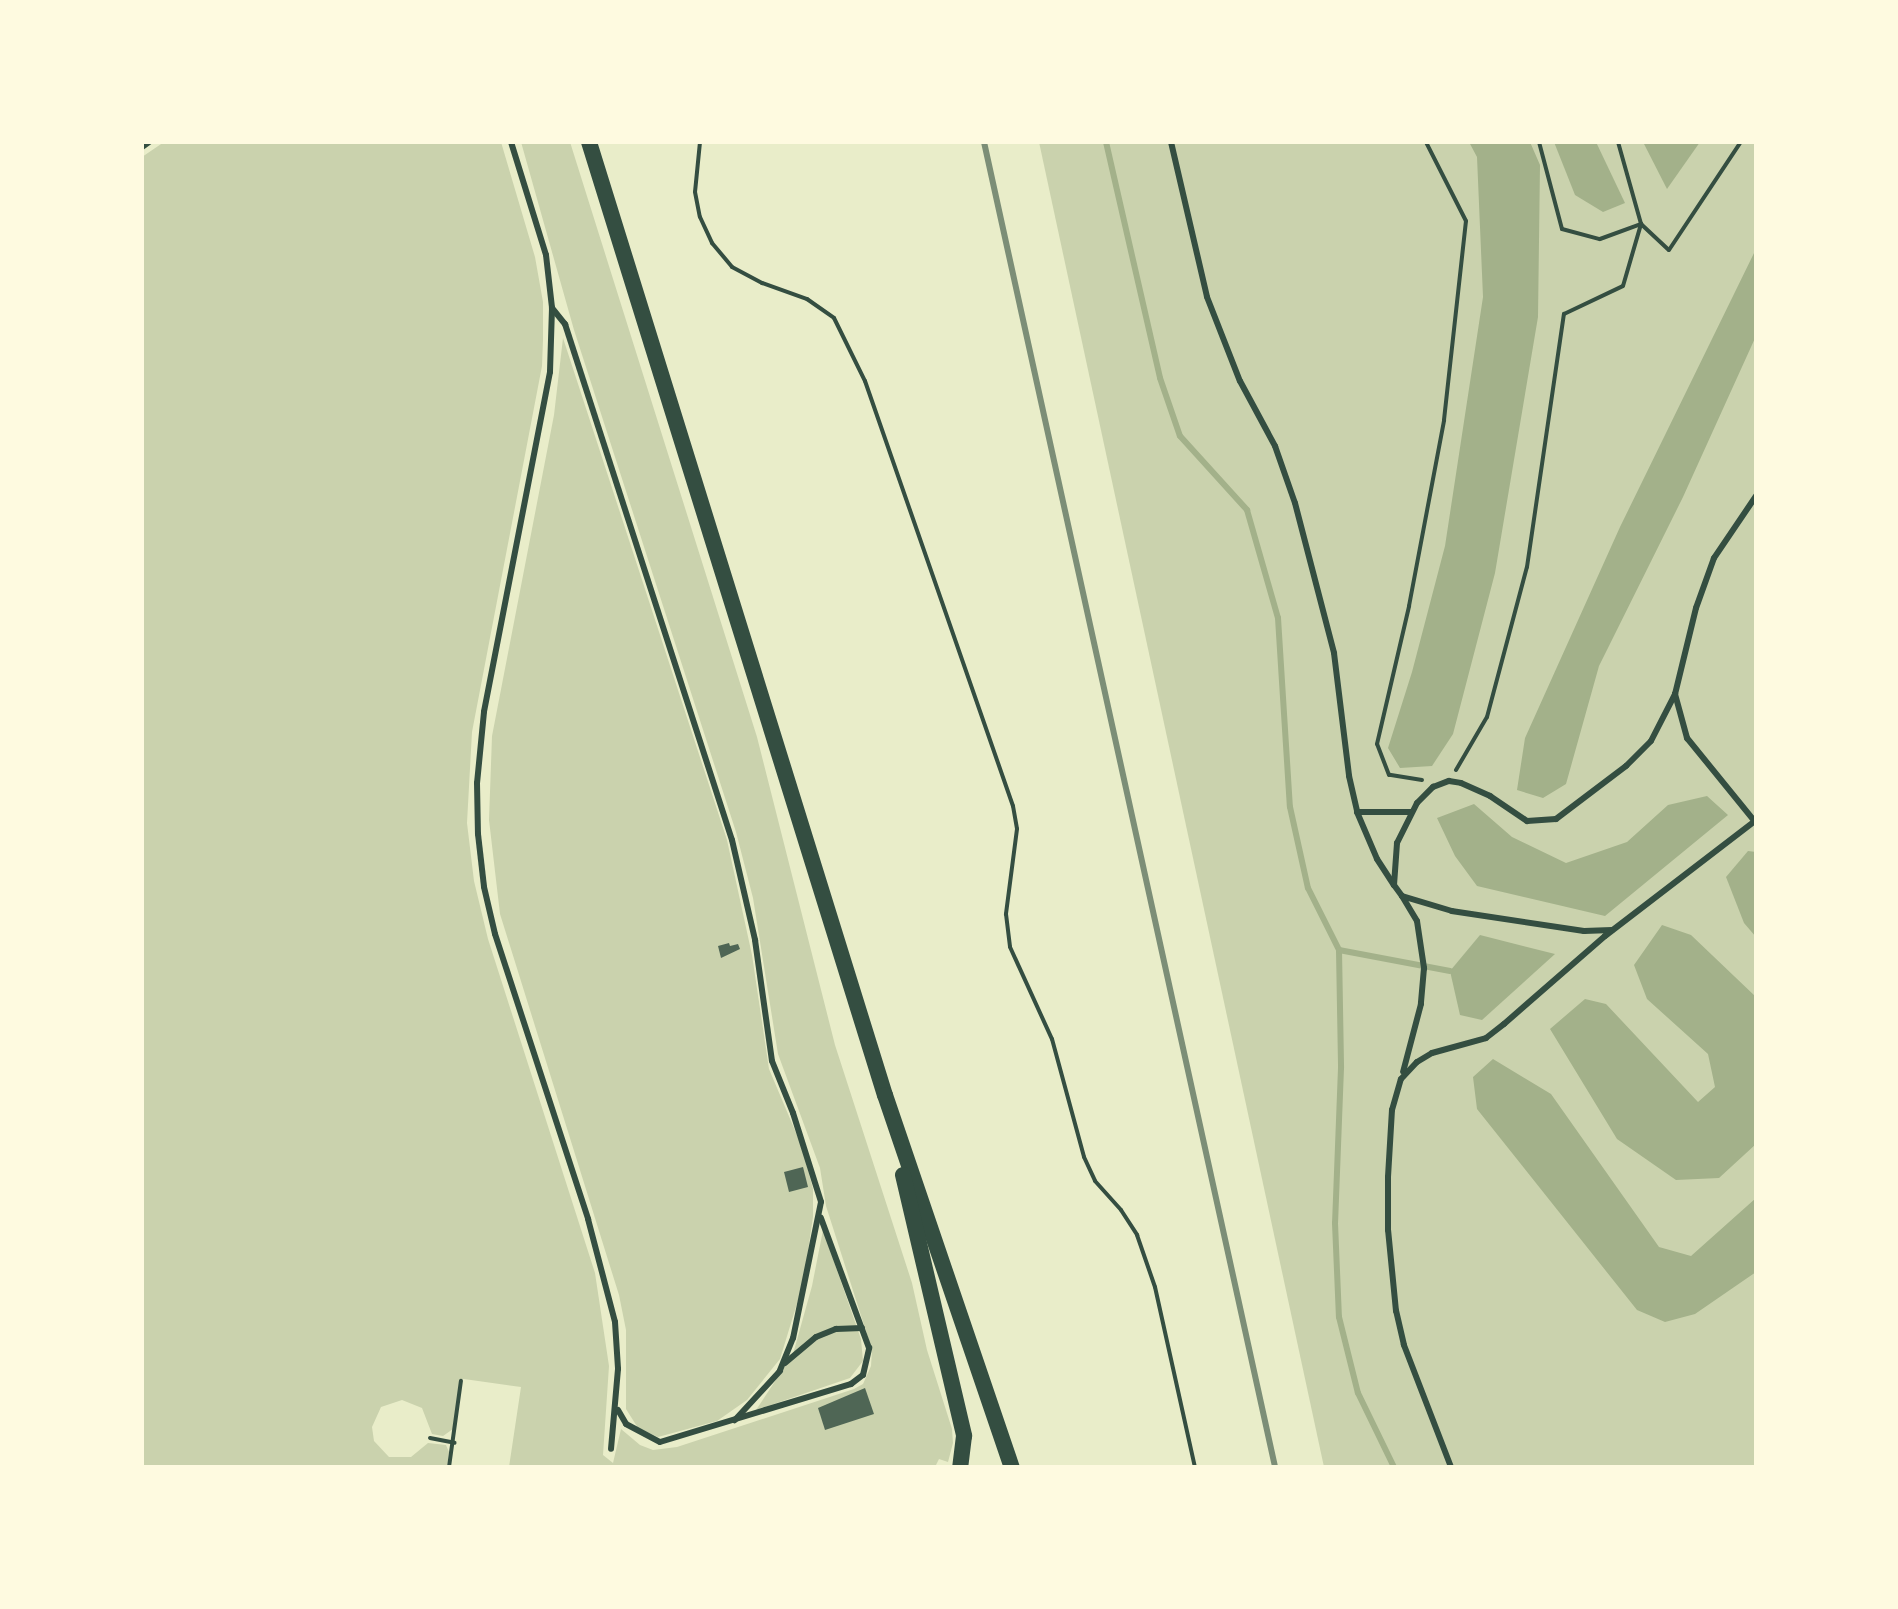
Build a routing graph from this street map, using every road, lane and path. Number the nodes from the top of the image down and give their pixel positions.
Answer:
1 (149, 142) edge
2 (511, 142) edge
3 (589, 142) edge
4 (700, 142) edge
5 (1171, 142) edge
6 (1426, 142) edge
7 (1539, 142) edge
8 (1618, 142) edge
9 (1740, 142) edge
10 (142, 147) edge
11 (1641, 224) junction
12 (552, 308) junction
13 (1756, 496) edge
14 (1675, 694) junction
15 (1449, 781) junction
16 (1357, 812) junction
17 (1411, 812) junction
18 (1755, 821) edge
19 (1394, 885) junction
20 (1402, 896) junction
21 (1615, 929) junction
22 (1401, 1079) junction
23 (885, 1095) junction
24 (819, 1215) junction
25 (862, 1328) junction
26 (783, 1365) junction
27 (461, 1381) dead end
28 (617, 1408) junction
29 (735, 1420) junction
30 (430, 1438) dead end
31 (454, 1443) junction
32 (611, 1449) dead end
33 (449, 1467) edge
34 (960, 1467) edge
35 (1012, 1467) edge
36 (1195, 1467) edge
37 (1451, 1467) edge

1 - 10 lane
2 - 12 lane
3 - 23 main road
4 - 36 path
5 - 16 lane
6 - 15 path
7 - 11 path
8 - 11 path
9 - 11 path
11 - 15 path
12 - 24 lane
12 - 28 lane
13 - 14 lane
14 - 15 lane
14 - 18 lane
15 - 17 lane
16 - 17 lane
16 - 19 lane
17 - 19 lane
18 - 21 lane
19 - 20 lane
20 - 21 lane
20 - 22 lane
21 - 22 lane
22 - 37 lane
23 - 34 main road
23 - 35 main road
24 - 25 lane
24 - 26 lane
25 - 26 lane
25 - 29 lane
26 - 29 lane
27 - 31 path
28 - 29 lane
28 - 32 lane
30 - 31 path
31 - 33 path

